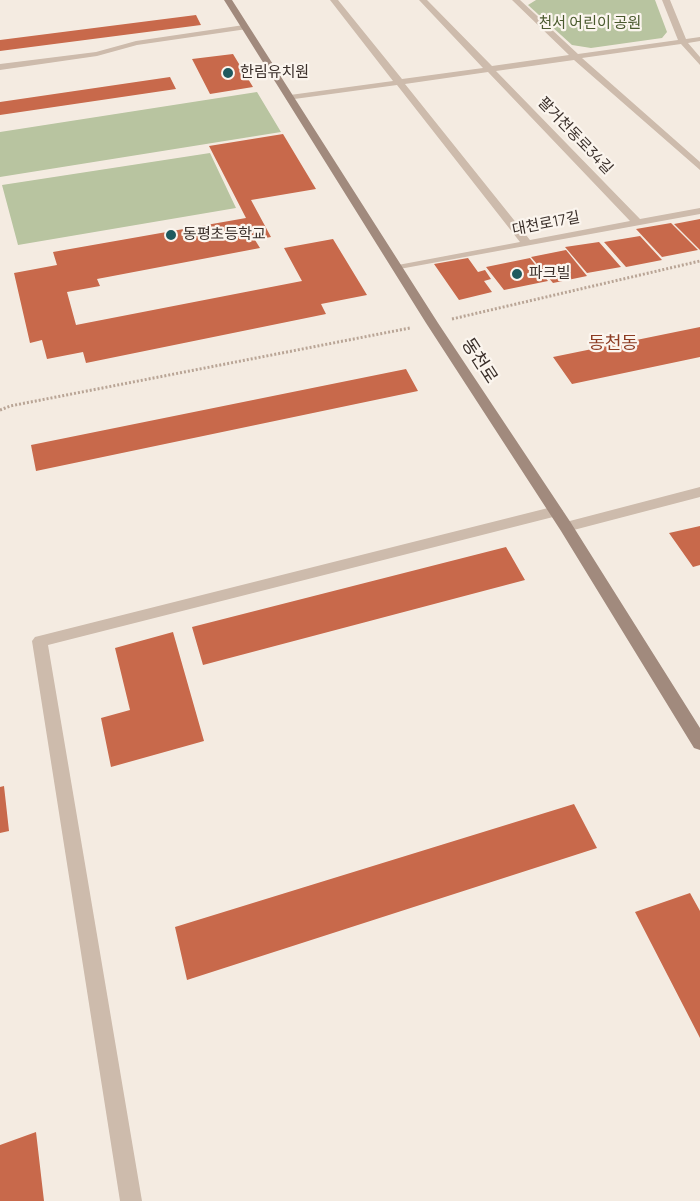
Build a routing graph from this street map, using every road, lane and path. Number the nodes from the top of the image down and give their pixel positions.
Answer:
1 (228, 0) edge
2 (334, 0) edge
3 (423, 0) edge
4 (516, 0) edge
5 (666, 0) edge
6 (244, 27) junction
7 (700, 39) edge
8 (683, 42) junction
9 (577, 58) junction
10 (700, 62) edge
11 (0, 67) edge
12 (492, 70) junction
13 (399, 83) junction
14 (290, 98) junction
15 (700, 167) edge
16 (700, 211) edge
17 (637, 222) junction
18 (527, 243) junction
19 (700, 261) edge
20 (398, 268) junction
21 (432, 323) junction
22 (0, 410) edge
23 (700, 492) edge
24 (556, 511) junction
25 (566, 527) junction
26 (700, 743) edge
27 (131, 1201) edge

1 - 6 street, 동천로
2 - 13 street
3 - 12 street, 팔거천동로34길
4 - 9 street
5 - 8 street
6 - 11 street
6 - 14 street, 동천로
7 - 8 street
8 - 9 street
8 - 10 street
9 - 12 street
9 - 15 street
12 - 13 street
12 - 17 street, 팔거천동로34길
13 - 14 street
13 - 18 street
14 - 20 street, 동천로
16 - 17 street, 대천로17길
17 - 18 street, 대천로17길
18 - 20 street, 대천로17길
19 - 21 path
20 - 21 street, 동천로
21 - 22 path
21 - 24 street, 동천로
23 - 25 street
24 - 25 street, 동천로
24 - 27 street
25 - 26 street, 동천로

